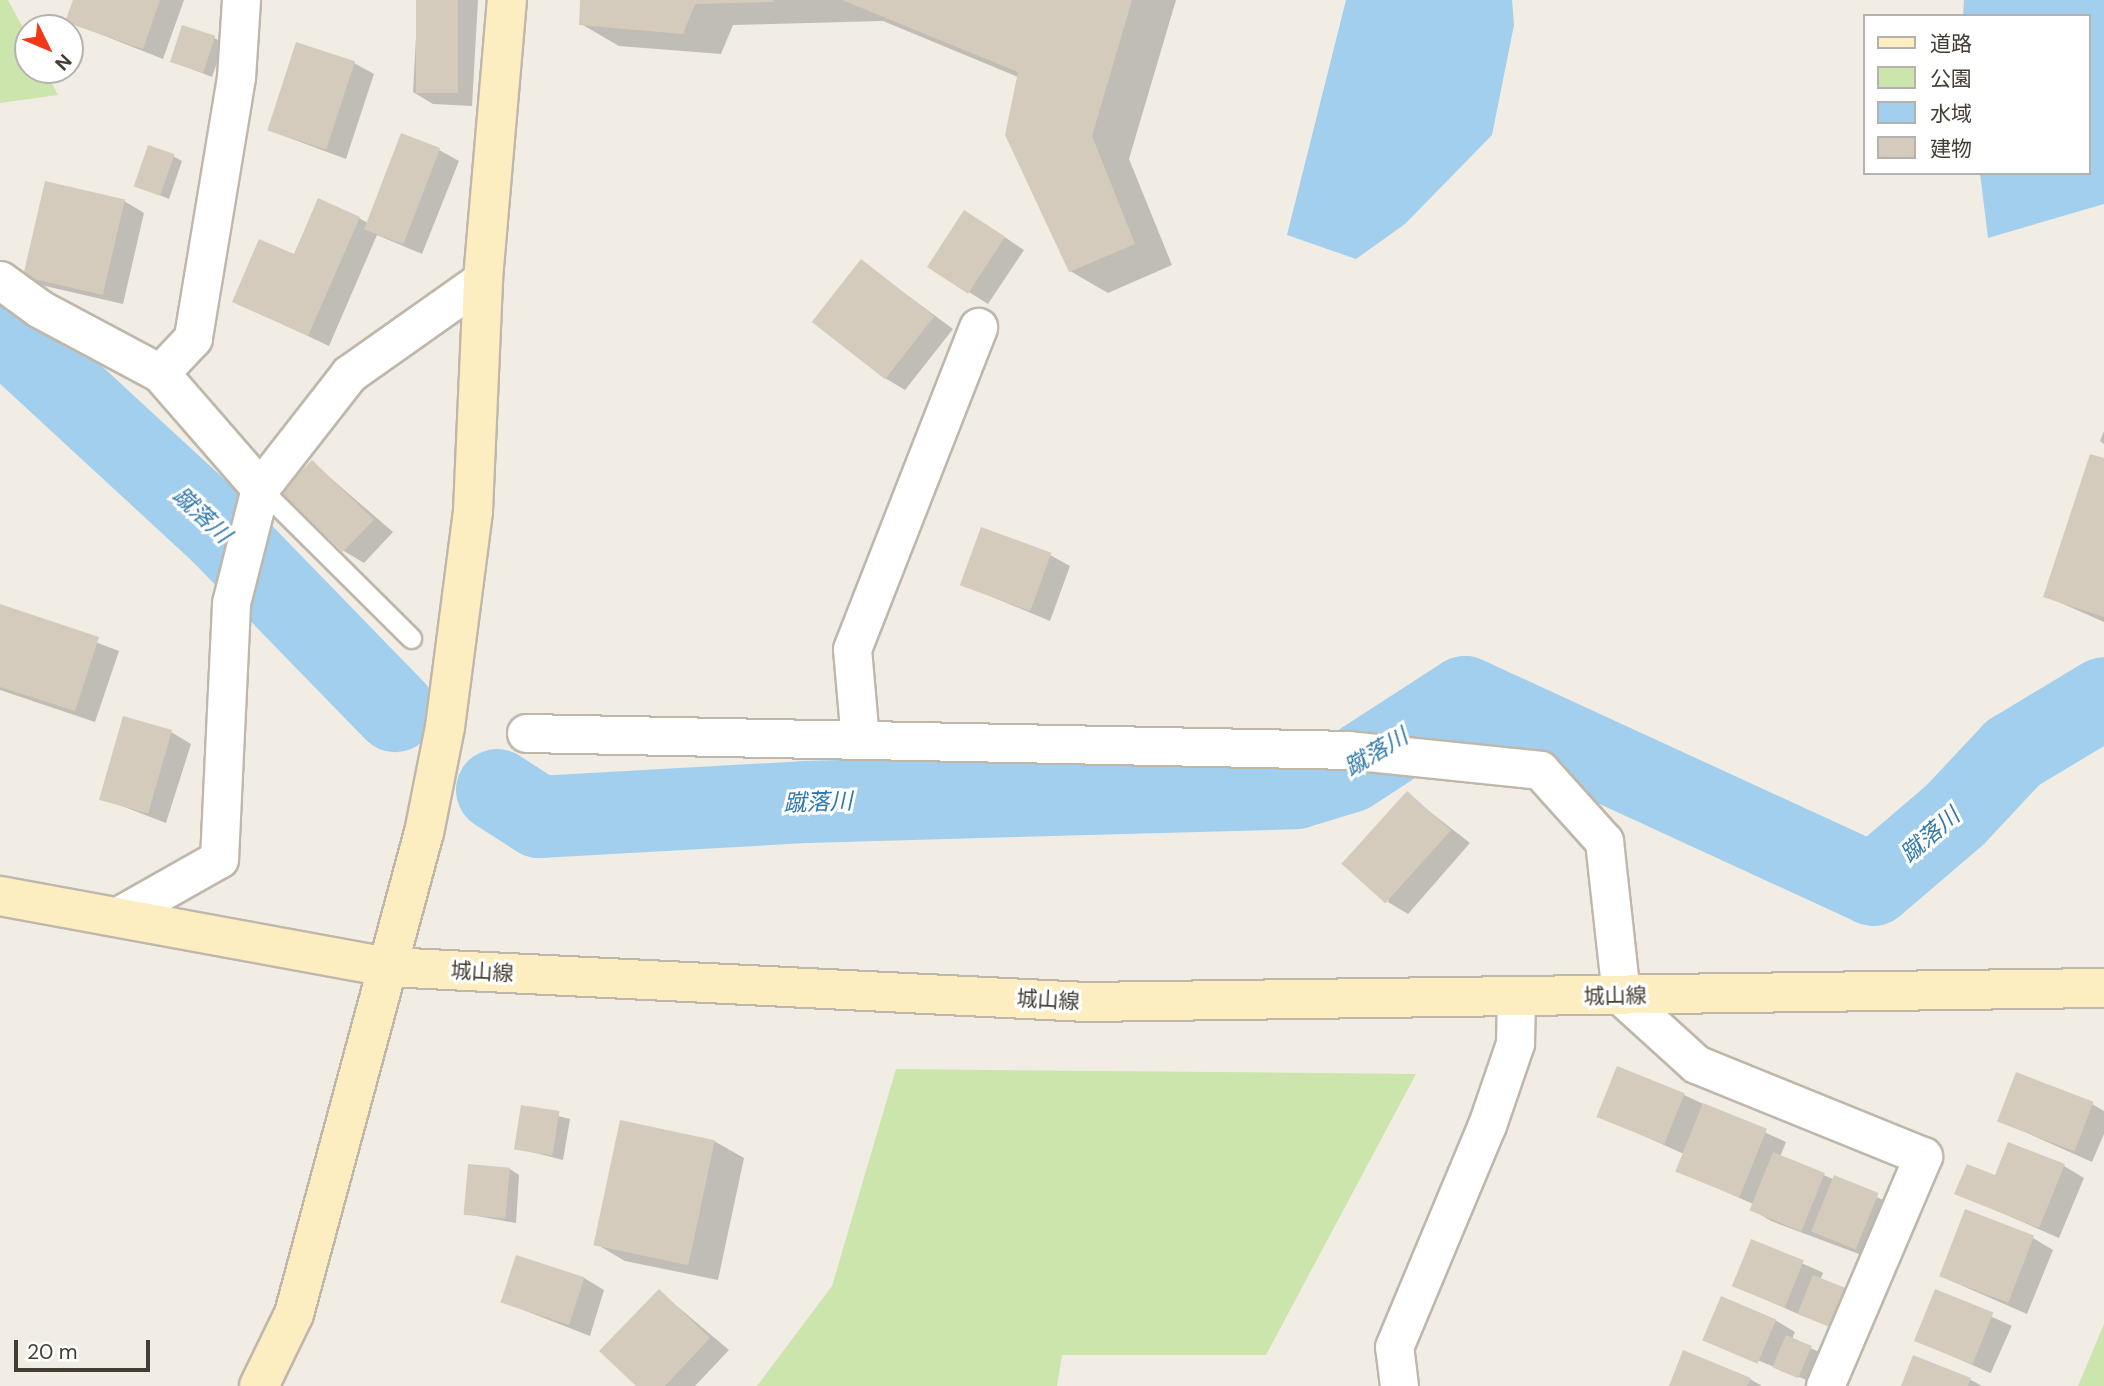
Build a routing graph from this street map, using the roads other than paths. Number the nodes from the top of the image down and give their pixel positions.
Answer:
1 (241, 0) edge
2 (507, 0) edge
3 (482, 279) junction
4 (0, 280) edge
5 (978, 327) dead end
6 (160, 373) junction
7 (260, 488) junction
8 (411, 638) dead end
9 (526, 733) dead end
10 (860, 740) junction
11 (0, 896) edge
12 (116, 917) junction
13 (388, 967) junction
14 (2104, 988) edge
15 (1621, 996) junction
16 (1516, 997) junction
17 (259, 1386) edge
18 (1399, 1386) edge
19 (1825, 1386) edge

1 - 6 street
2 - 3 main road
3 - 7 street
3 - 13 main road
4 - 6 street
5 - 10 street
6 - 7 street
7 - 8 lane
7 - 12 street
9 - 10 street
10 - 15 street
11 - 12 main road, 城山線
12 - 13 main road, 城山線
13 - 16 main road, 城山線
13 - 17 main road
14 - 15 main road, 城山線
15 - 16 main road, 城山線
15 - 19 street
16 - 18 street

